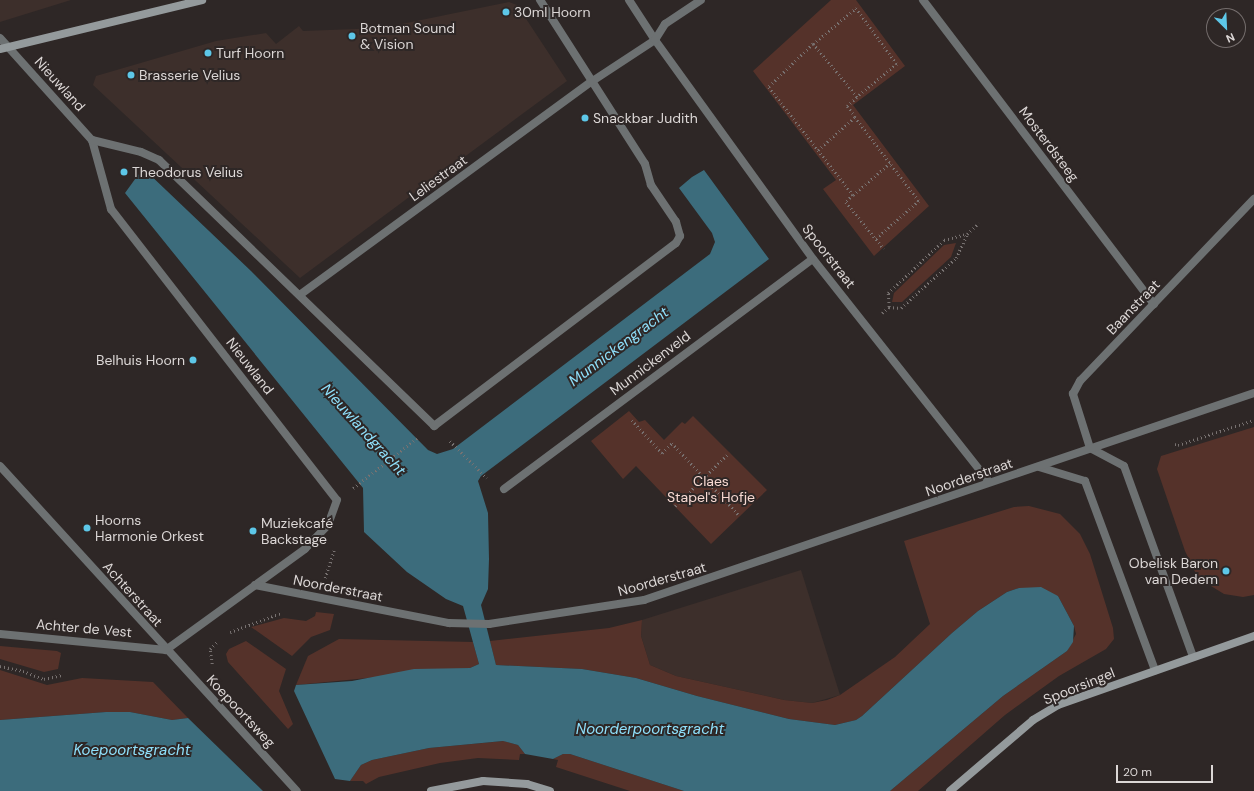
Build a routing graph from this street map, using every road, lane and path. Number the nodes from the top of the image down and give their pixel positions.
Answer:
1 (202, 0) edge
2 (540, 0) edge
3 (629, 0) edge
4 (701, 0) edge
5 (922, 0) edge
6 (0, 38) edge
7 (654, 40) junction
8 (813, 44) junction
9 (4, 48) edge
10 (591, 82) junction
11 (857, 97) junction
12 (855, 117) junction
13 (92, 140) junction
14 (818, 150) junction
15 (890, 163) junction
16 (853, 195) junction
17 (1254, 199) edge
18 (979, 223) dead end
19 (967, 234) junction
20 (876, 239) junction
21 (884, 249) dead end
22 (813, 259) junction
23 (301, 294) junction
24 (1154, 304) junction
25 (889, 307) junction
26 (867, 326) junction
27 (1254, 393) edge
28 (618, 403) junction
29 (1254, 420) edge
30 (419, 437) dead end
31 (447, 439) dead end
32 (1178, 445) dead end
33 (1090, 448) junction
34 (729, 453) dead end
35 (0, 466) edge
36 (1039, 467) junction
37 (484, 475) dead end
38 (704, 478) junction
39 (989, 482) junction
40 (357, 485) dead end
41 (504, 489) dead end
42 (675, 506) dead end
43 (739, 515) dead end
44 (337, 544) dead end
45 (255, 585) junction
46 (317, 598) junction
47 (287, 614) dead end
48 (228, 633) dead end
49 (0, 634) edge
50 (1254, 636) edge
51 (221, 637) dead end
52 (166, 650) junction
53 (1193, 657) junction
54 (0, 666) edge
55 (216, 669) dead end
56 (1155, 670) junction
57 (62, 675) dead end
58 (297, 791) edge
59 (432, 791) edge
60 (550, 791) edge
61 (950, 791) edge

1 - 9 street
2 - 10 street
3 - 7 street, Spoorstraat
4 - 7 street
5 - 24 street, Mosterdsteeg
6 - 9 street, Nieuwland
7 - 10 street
7 - 22 street, Spoorstraat
8 - 11 path
8 - 11 path
8 - 14 path
9 - 13 street, Nieuwland
10 - 23 street, Leliestraat
10 - 23 street
11 - 12 path
12 - 14 path
12 - 15 path
13 - 23 street
13 - 45 street, Nieuwland
14 - 16 path
15 - 16 path
15 - 20 path
16 - 20 path
17 - 24 street, Baanstraat
18 - 19 path
19 - 25 path
19 - 25 path
20 - 21 path
22 - 26 street, Spoorstraat
22 - 28 street, Munnickenveld
24 - 33 street, Baanstraat
25 - 26 path
26 - 39 street, Spoorstraat
27 - 33 street, Noorderstraat
28 - 38 path
28 - 41 street, Munnickenveld
29 - 32 path
30 - 40 path
31 - 37 path
33 - 36 street, Noorderstraat
33 - 53 street
34 - 38 path
35 - 52 street, Achterstraat
36 - 39 street, Noorderstraat
36 - 56 street
38 - 42 path
38 - 43 path
39 - 46 street, Noorderstraat
44 - 46 path
45 - 46 street, Noorderstraat
45 - 52 street
47 - 48 path
49 - 52 street, Achter de Vest
50 - 53 street, Spoorsingel
51 - 55 path
52 - 58 street, Koepoortsweg
53 - 56 street, Spoorsingel
54 - 57 path
56 - 61 street, Spoorsingel
59 - 60 street

